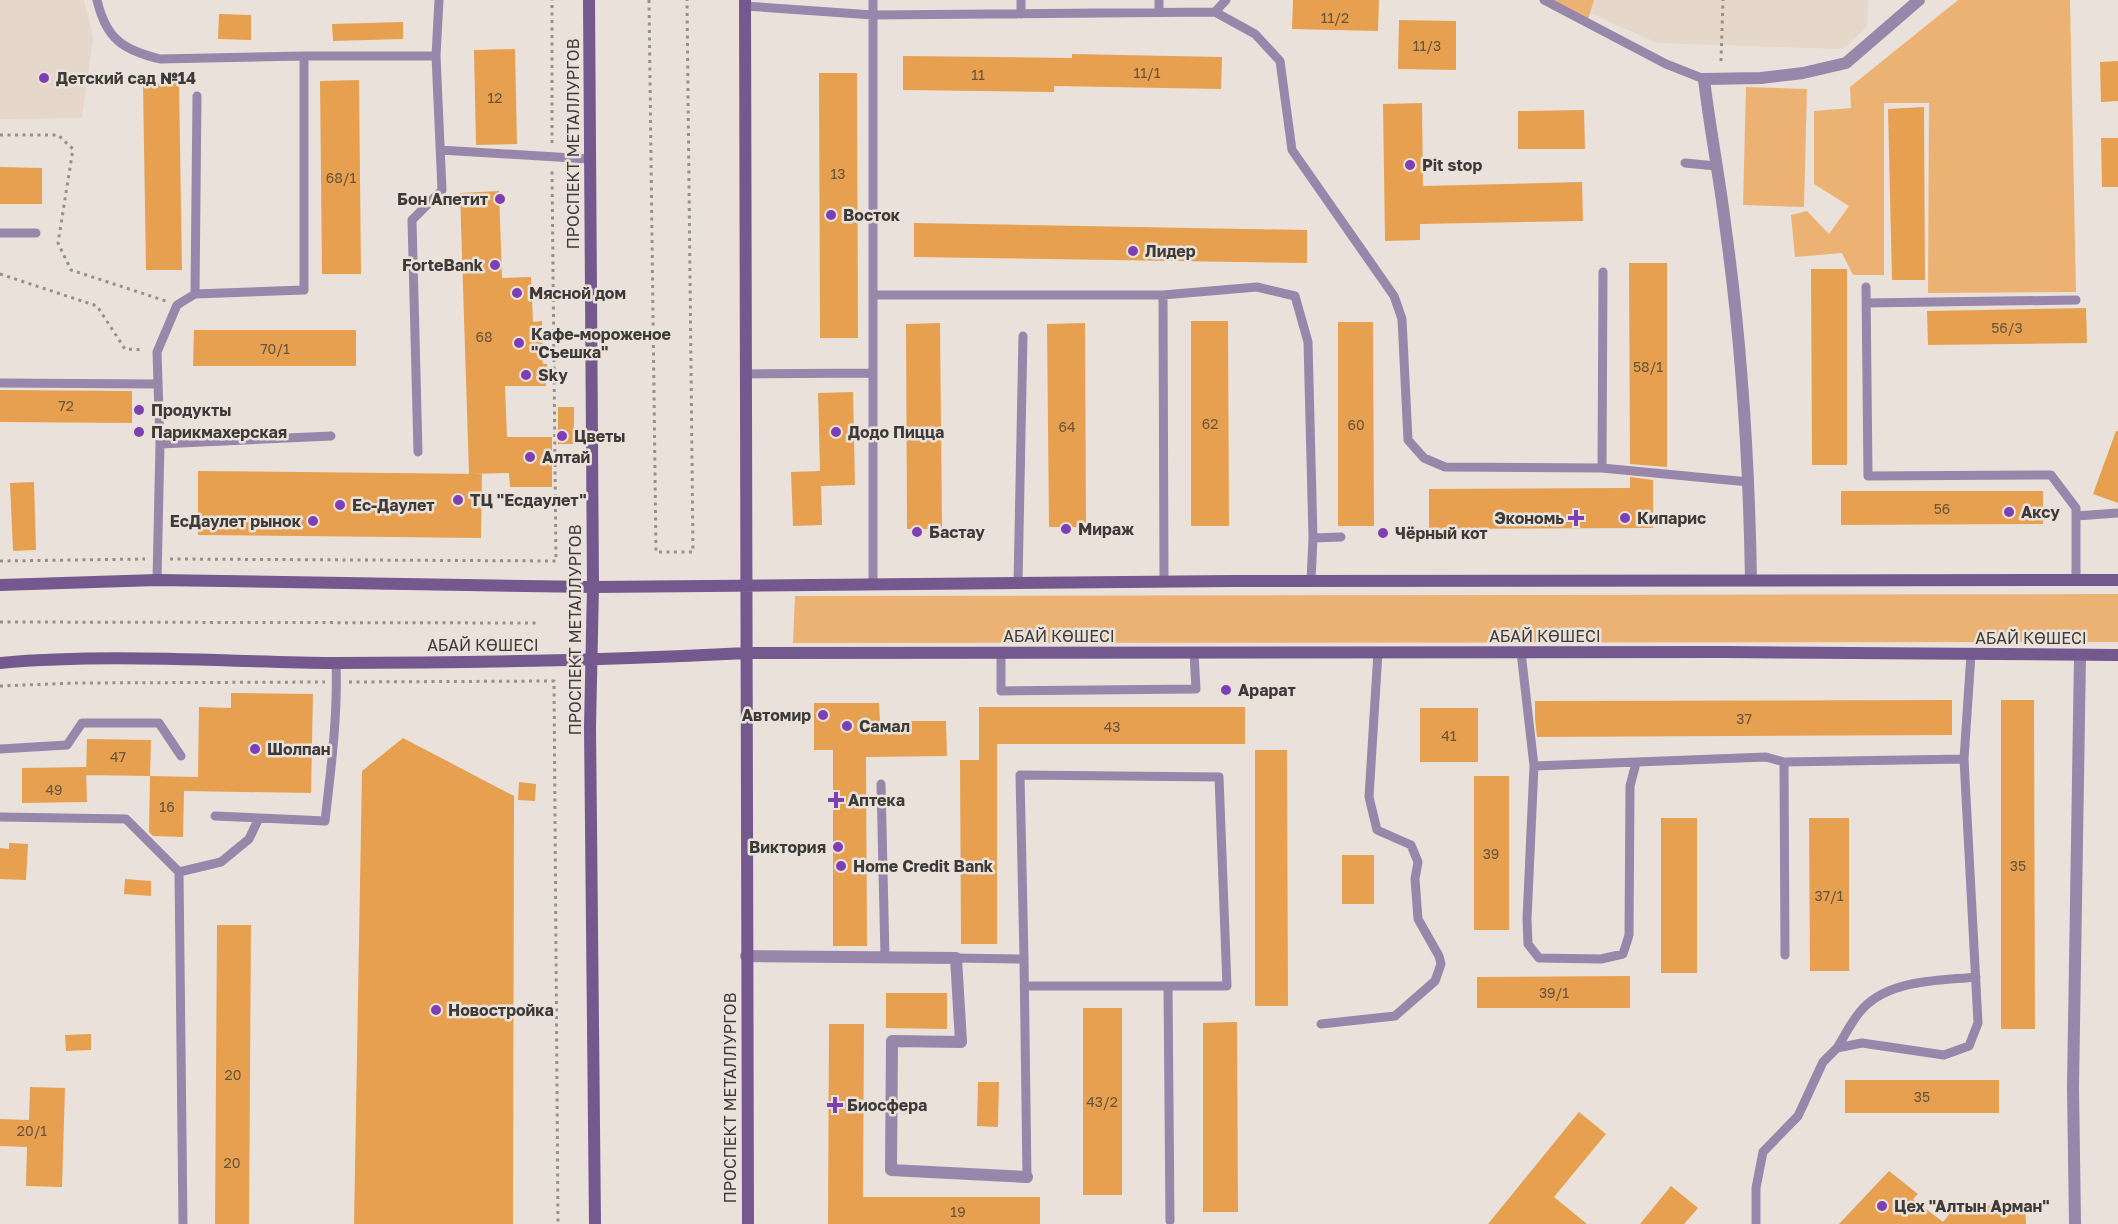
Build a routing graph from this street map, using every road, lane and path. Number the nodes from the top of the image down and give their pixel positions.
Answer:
1 (97, 0) edge
2 (439, 0) edge
3 (589, 0) edge
4 (649, 0) edge
5 (687, 0) edge
6 (873, 0) edge
7 (1021, 0) edge
8 (1159, 0) edge
9 (1226, 0) edge
10 (1544, 0) edge
11 (1723, 0) edge
12 (1919, 0) edge
13 (745, 3) edge
14 (1159, 12) junction
15 (1215, 12) junction
16 (1021, 14) junction
17 (873, 15) junction
18 (304, 56) junction
19 (436, 56) junction
20 (1721, 61) dead end
21 (1704, 79) junction
22 (197, 96) dead end
23 (0, 135) edge
24 (440, 150) junction
25 (589, 159) junction
26 (1684, 163) dead end
27 (1716, 166) junction
28 (0, 233) edge
29 (36, 233) dead end
30 (1603, 272) dead end
31 (0, 274) edge
32 (1866, 287) dead end
33 (195, 294) junction
34 (873, 294) junction
35 (1163, 295) junction
36 (2076, 300) dead end
37 (1866, 303) junction
38 (177, 305) junction
39 (1023, 336) dead end
40 (157, 352) junction
41 (873, 373) junction
42 (746, 374) junction
43 (0, 382) edge
44 (158, 384) junction
45 (331, 436) dead end
46 (160, 444) junction
47 (418, 452) dead end
48 (1602, 468) junction
49 (1749, 482) junction
50 (2118, 513) edge
51 (2076, 516) junction
52 (1341, 537) dead end
53 (1313, 538) junction
54 (157, 580) junction
55 (1751, 580) junction
56 (2076, 580) junction
57 (2118, 580) edge
58 (1311, 581) junction
59 (1164, 582) junction
60 (1018, 583) junction
61 (873, 584) junction
62 (0, 585) edge
63 (746, 585) junction
64 (592, 587) junction
65 (0, 622) edge
66 (537, 623) dead end
67 (1378, 652) junction
68 (1521, 652) junction
69 (747, 653) junction
70 (1001, 653) junction
71 (1194, 653) junction
72 (1971, 654) junction
73 (2118, 655) edge
74 (2080, 656) junction
75 (592, 661) junction
76 (0, 663) edge
77 (336, 663) junction
78 (337, 682) junction
79 (0, 686) edge
80 (0, 749) edge
81 (181, 756) dead end
82 (1964, 759) junction
83 (1784, 762) junction
84 (1636, 764) junction
85 (1534, 766) junction
86 (881, 784) dead end
87 (215, 816) dead end
88 (0, 817) edge
89 (259, 818) junction
90 (179, 872) junction
91 (1785, 954) dead end
92 (746, 956) junction
93 (885, 957) junction
94 (956, 958) junction
95 (1024, 959) junction
96 (1976, 978) junction
97 (1026, 986) junction
98 (1168, 986) junction
99 (1321, 1024) dead end
100 (1837, 1048) junction
101 (1027, 1177) joint
102 (1170, 1221) dead end
103 (183, 1224) edge
104 (558, 1224) edge
105 (595, 1224) edge
106 (748, 1224) edge
107 (1756, 1224) edge
108 (2075, 1224) edge

1 - 18 lane
2 - 19 lane
3 - 25 street, ПРОСПЕКТ МЕТАЛЛУРГОВ
4 - 5 path
6 - 17 lane
7 - 16 lane
8 - 14 lane
9 - 15 lane
10 - 21 lane
11 - 20 path
12 - 21 street
13 - 17 lane
13 - 42 street, ПРОСПЕКТ МЕТАЛЛУРГОВ
14 - 15 lane
14 - 16 lane
15 - 48 lane
16 - 17 lane
17 - 34 lane
18 - 19 lane
18 - 33 lane
19 - 24 lane
21 - 27 street
22 - 33 lane
23 - 38 path
24 - 25 lane
24 - 47 lane
25 - 64 street, ПРОСПЕКТ МЕТАЛЛУРГОВ
26 - 27 lane
27 - 49 street
28 - 29 lane
30 - 48 lane
31 - 40 path
32 - 37 lane
33 - 38 lane
34 - 35 lane
34 - 41 lane
35 - 53 lane
35 - 59 lane
36 - 37 lane
37 - 51 lane
38 - 40 lane
39 - 60 lane
40 - 44 lane
41 - 42 lane
41 - 61 lane
42 - 63 street, ПРОСПЕКТ МЕТАЛЛУРГОВ
43 - 44 lane
44 - 46 lane
45 - 46 lane
46 - 54 lane
48 - 49 lane
49 - 55 street
50 - 51 lane
51 - 56 lane
52 - 53 lane
53 - 58 lane
54 - 62 street
54 - 64 street
55 - 56 street
55 - 58 street
56 - 57 street
58 - 59 street
59 - 60 street
60 - 61 street
61 - 63 street
63 - 64 street
63 - 69 street, ПРОСПЕКТ МЕТАЛЛУРГОВ
64 - 75 street, ПРОСПЕКТ МЕТАЛЛУРГОВ
65 - 66 path
67 - 68 street, АБАЙ КӨШЕСІ
67 - 71 street, АБАЙ КӨШЕСІ
67 - 99 lane
68 - 72 street, АБАЙ КӨШЕСІ
68 - 85 lane
69 - 70 street, АБАЙ КӨШЕСІ
69 - 75 street, АБАЙ КӨШЕСІ
69 - 92 street, ПРОСПЕКТ МЕТАЛЛУРГОВ
70 - 71 street, АБАЙ КӨШЕСІ
70 - 71 lane
72 - 74 street, АБАЙ КӨШЕСІ
72 - 82 lane
73 - 74 street, АБАЙ КӨШЕСІ
74 - 108 street
75 - 77 street, АБАЙ КӨШЕСІ
75 - 105 street, ПРОСПЕКТ МЕТАЛЛУРГОВ
76 - 77 street, АБАЙ КӨШЕСІ
77 - 78 lane
78 - 79 path
78 - 89 lane
78 - 104 path
80 - 81 lane
82 - 83 lane
82 - 96 lane
83 - 84 lane
83 - 91 lane
84 - 85 lane
84 - 85 lane
86 - 93 lane
87 - 89 lane
88 - 90 lane
89 - 90 lane
90 - 103 lane
92 - 93 street
92 - 106 street, ПРОСПЕКТ МЕТАЛЛУРГОВ
93 - 94 street
94 - 95 lane
94 - 101 street
95 - 97 lane
95 - 98 lane
96 - 100 lane
96 - 100 lane
97 - 98 lane
97 - 101 lane
98 - 102 lane
100 - 107 lane

